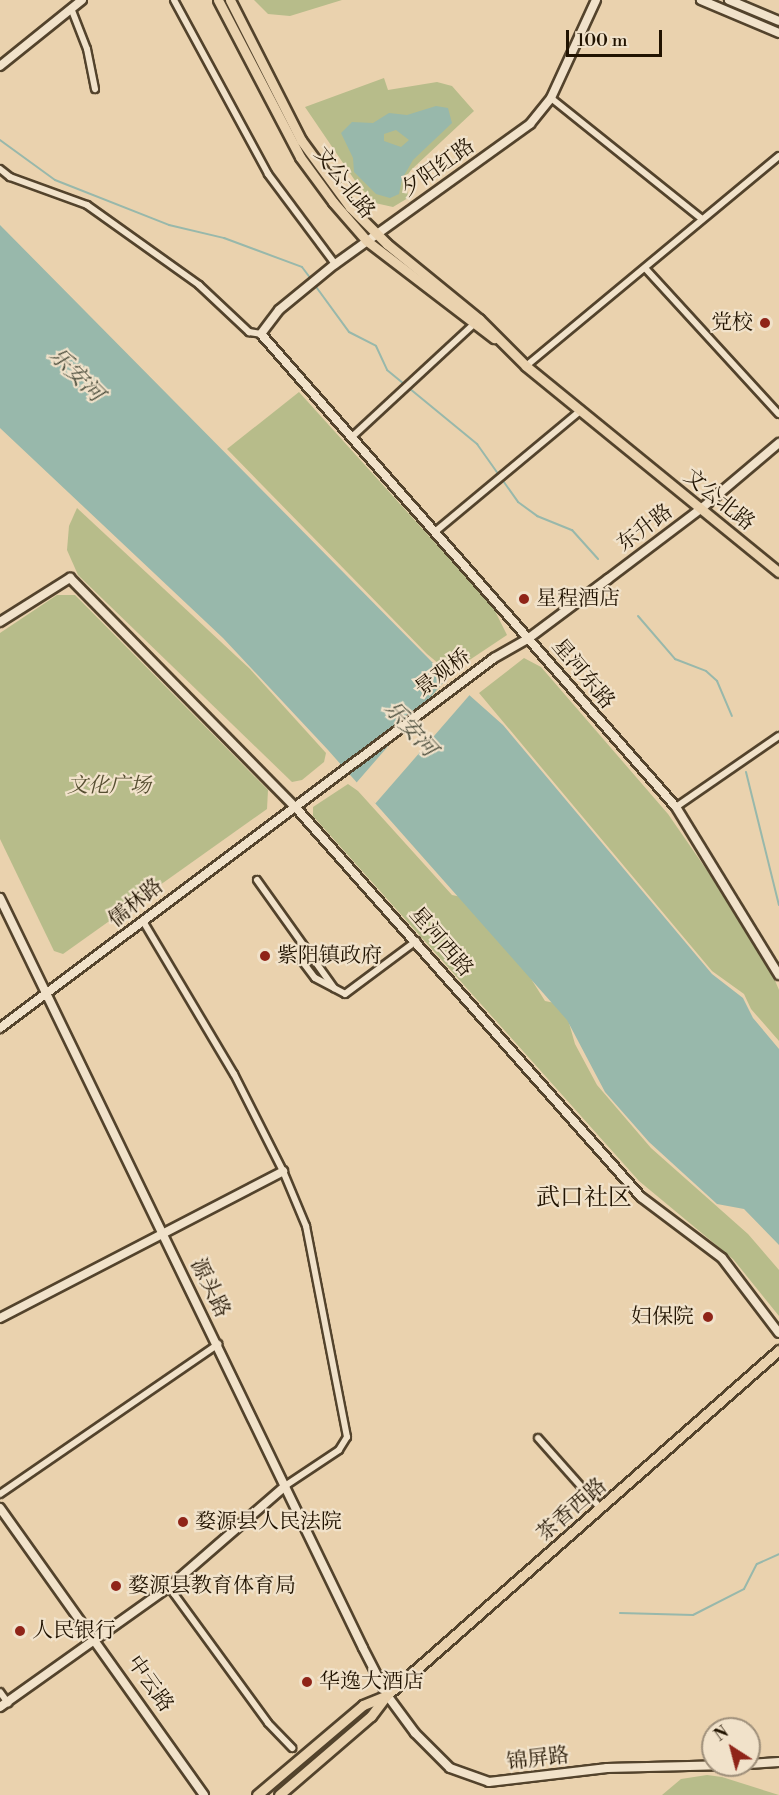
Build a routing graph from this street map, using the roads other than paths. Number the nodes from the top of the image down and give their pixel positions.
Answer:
1 (82, 0) edge
2 (174, 0) edge
3 (218, 0) edge
4 (230, 0) edge
5 (596, 0) edge
6 (701, 0) edge
7 (729, 0) edge
8 (71, 8) junction
9 (779, 21) edge
10 (779, 33) edge
11 (2, 64) edge
12 (95, 89) dead end
13 (551, 98) junction
14 (779, 156) edge
15 (0, 170) edge
16 (701, 218) junction
17 (376, 234) junction
18 (367, 241) junction
19 (335, 264) junction
20 (645, 268) junction
21 (476, 322) junction
22 (261, 334) junction
23 (526, 366) junction
24 (581, 410) junction
25 (779, 414) edge
26 (353, 436) junction
27 (779, 443) edge
28 (702, 508) junction
29 (436, 531) junction
30 (779, 572) edge
31 (0, 622) edge
32 (529, 638) junction
33 (779, 736) edge
34 (676, 807) junction
35 (297, 809) junction
36 (257, 880) dead end
37 (0, 898) edge
38 (143, 921) junction
39 (416, 941) junction
40 (302, 961) dead end
41 (779, 975) edge
42 (336, 991) junction
43 (46, 996) junction
44 (0, 1028) edge
45 (283, 1171) junction
46 (162, 1231) junction
47 (0, 1318) edge
48 (779, 1333) edge
49 (218, 1344) junction
50 (779, 1350) edge
51 (537, 1438) dead end
52 (285, 1486) junction
53 (0, 1494) edge
54 (0, 1508) edge
55 (601, 1509) junction
56 (169, 1587) junction
57 (98, 1641) junction
58 (0, 1692) edge
59 (387, 1695) junction
60 (4, 1705) edge
61 (292, 1748) dead end
62 (779, 1762) edge
63 (761, 1763) edge
64 (701, 1766) edge
65 (204, 1795) edge
66 (257, 1795) edge
67 (279, 1795) edge

1 - 8 street
2 - 19 street
3 - 18 main road, 文公北路
4 - 17 main road, 文公北路
5 - 13 street, 夕阳红路
6 - 10 street
7 - 9 street
8 - 11 street
8 - 12 street
13 - 16 street
13 - 17 street, 夕阳红路
14 - 16 street
15 - 22 street
16 - 20 street
17 - 18 street, 夕阳红路
17 - 21 main road, 文公北路
18 - 19 street, 夕阳红路
18 - 21 main road, 文公北路
19 - 22 street, 夕阳红路
20 - 23 street
20 - 25 street
21 - 23 main road, 文公北路
21 - 26 street
22 - 26 street, 星河东路
23 - 24 main road, 文公北路
24 - 28 main road, 文公北路
24 - 29 street
26 - 29 street, 星河东路
27 - 28 street, 东升路 / 东升路
28 - 30 main road, 文公北路
28 - 32 street, 东升路 / 东升路
29 - 32 street, 星河东路
31 - 35 street, 星河西路
32 - 34 street, 星河东路
32 - 35 street, 景观桥
33 - 34 street
34 - 41 street, 星河东路
35 - 38 street, 儒林路
35 - 39 street, 星河西路
36 - 42 street
37 - 43 street, 源头路
38 - 43 street, 儒林路
38 - 45 street
39 - 42 street
39 - 48 street, 星河西路
40 - 42 street
43 - 44 street, 儒林路
43 - 46 street, 源头路
45 - 46 street
45 - 52 street
46 - 47 street
46 - 49 street, 源头路
49 - 52 street, 源头路
49 - 53 street
50 - 55 main road, 茶香西路
51 - 55 street
52 - 56 street
52 - 59 street, 源头路
54 - 57 street, 中云路
55 - 59 main road, 茶香西路
56 - 57 street
56 - 61 street
57 - 60 street
57 - 65 street, 中云路
58 - 60 street
59 - 64 street, 锦屏路
59 - 66 main road
59 - 67 main road
62 - 63 street

